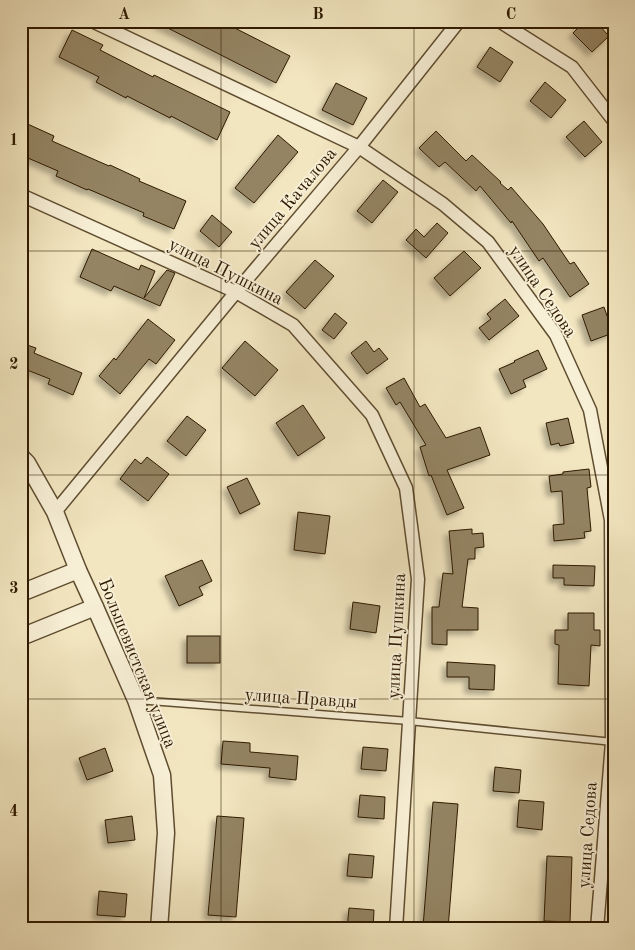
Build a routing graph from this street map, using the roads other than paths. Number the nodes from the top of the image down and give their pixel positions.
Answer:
1 (92, 21) edge
2 (459, 21) edge
3 (499, 21) edge
4 (614, 122) edge
5 (359, 146) junction
6 (21, 195) edge
7 (236, 292) junction
8 (21, 456) edge
9 (54, 512) junction
10 (78, 570) junction
11 (21, 593) edge
12 (95, 607) junction
13 (21, 637) edge
14 (136, 700) junction
15 (409, 721) junction
16 (613, 742) edge
17 (160, 929) edge
18 (396, 929) edge
19 (597, 929) edge

1 - 5 street, улица Седова
2 - 5 street, улица Качалова
3 - 4 street
5 - 7 street, улица Качалова
5 - 16 street, улица Седова
6 - 7 street, улица Пушкина
7 - 9 street, улица Качалова
7 - 15 street, улица Пушкина
8 - 9 street, Большевистская улица
9 - 10 street, Большевистская улица
10 - 11 street
10 - 12 street, Большевистская улица
12 - 13 street
12 - 14 street, Большевистская улица
14 - 15 lane, улица Правды
14 - 17 street, Большевистская улица
15 - 16 lane, улица Правды
15 - 18 street, улица Пушкина
16 - 19 street, улица Седова

